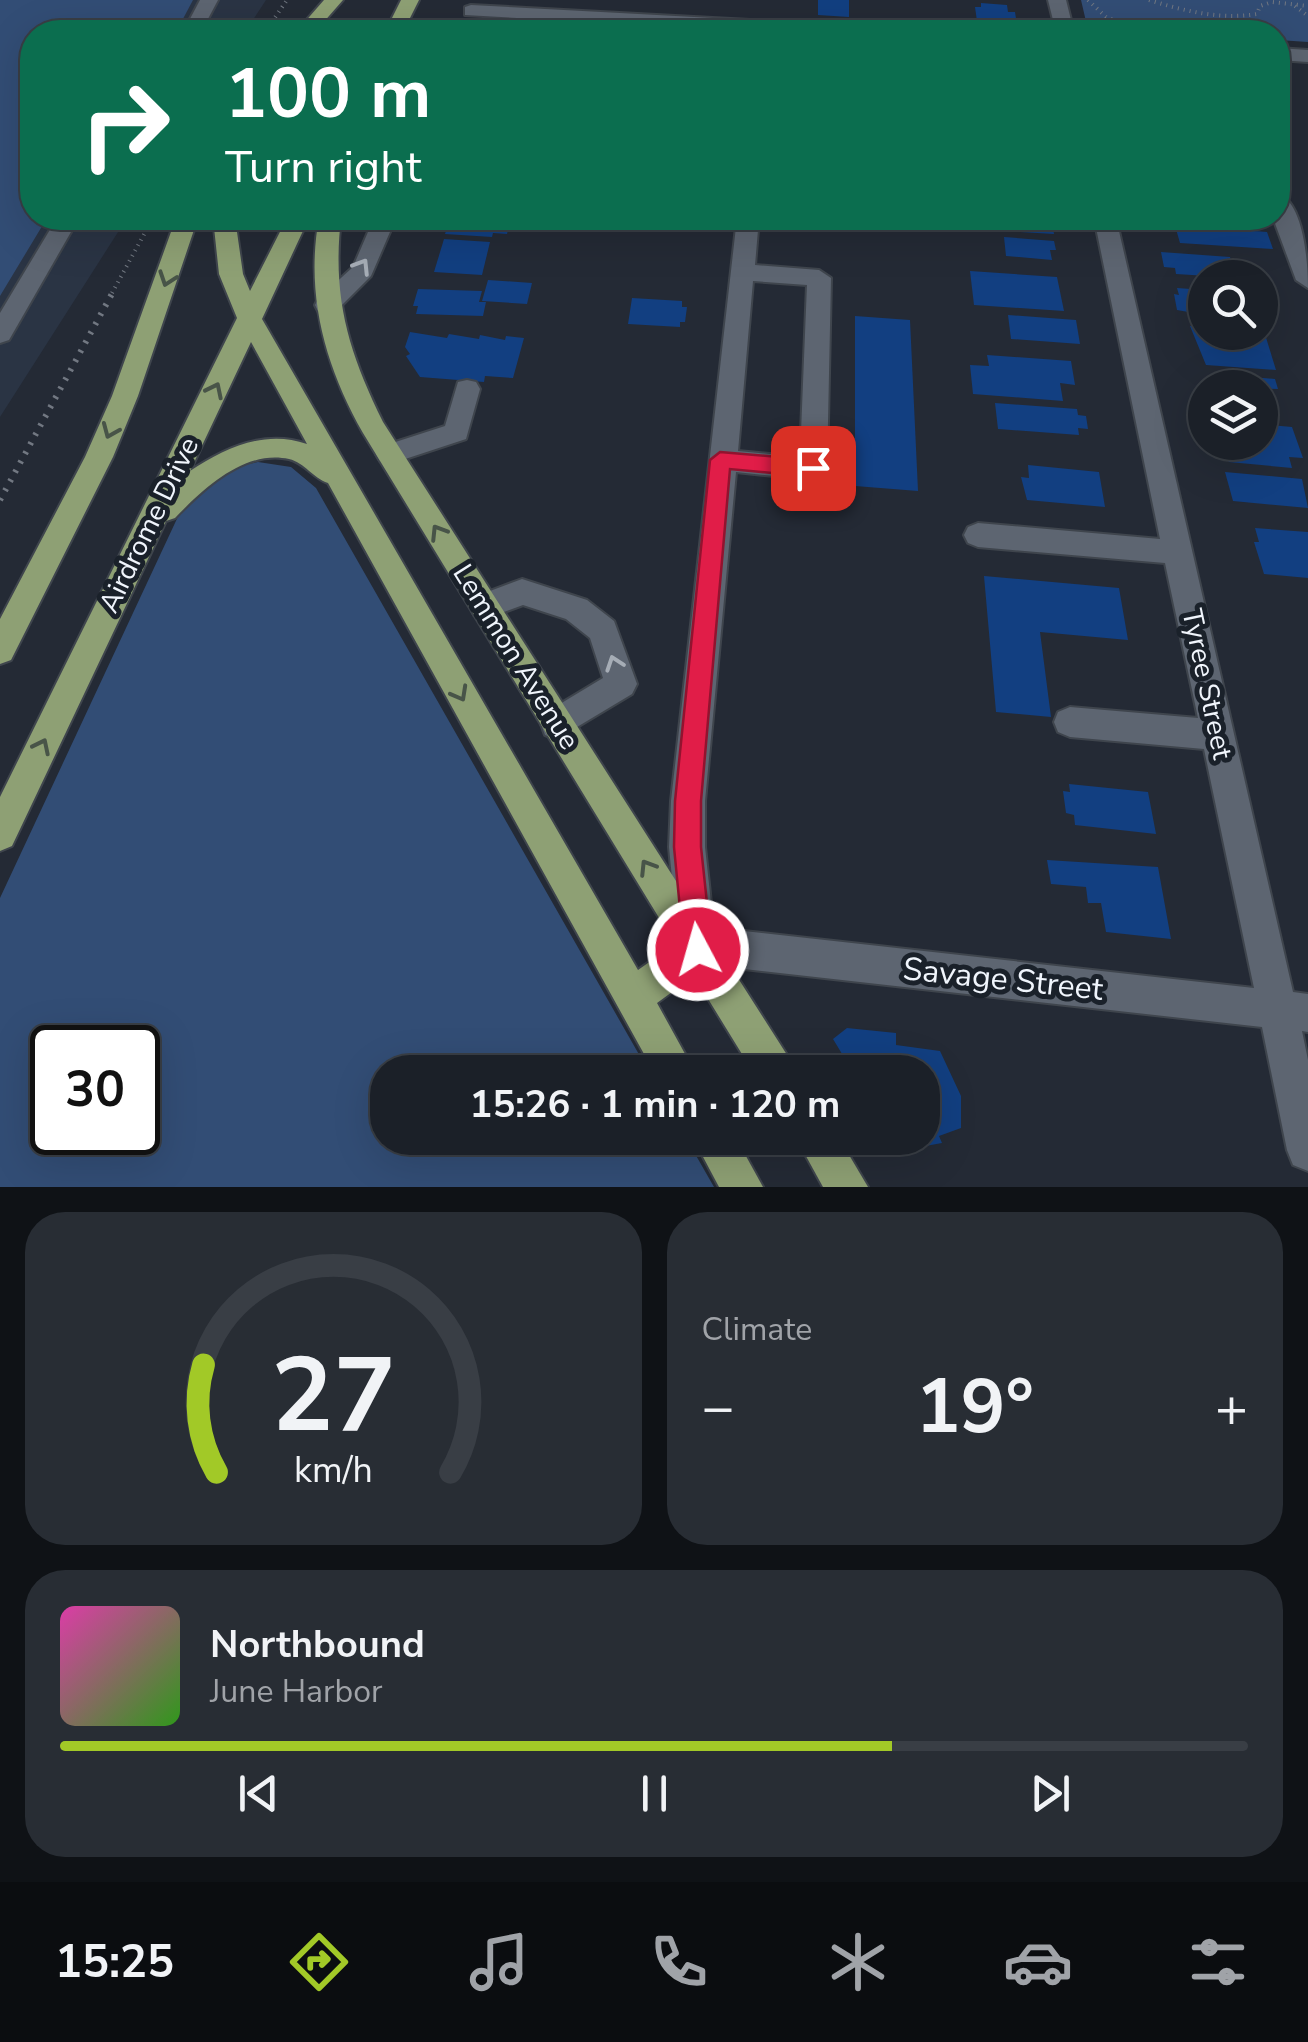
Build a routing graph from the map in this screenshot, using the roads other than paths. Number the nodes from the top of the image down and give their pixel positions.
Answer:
1 (334, 0) edge
2 (473, 6) edge
3 (316, 20) edge
4 (644, 20) edge
5 (61, 230) edge
6 (184, 230) edge
7 (224, 230) edge
8 (292, 230) edge
9 (328, 230) edge
10 (380, 230) edge
11 (747, 230) edge
12 (1108, 230) edge
13 (1289, 230) edge
14 (743, 272) junction
15 (1308, 280) edge
16 (327, 305) junction
17 (250, 319) junction
18 (0, 334) edge
19 (466, 389) dead end
20 (390, 454) junction
21 (720, 460) junction
22 (347, 492) junction
23 (144, 535) junction
24 (978, 535) dead end
25 (1178, 552) junction
26 (485, 606) junction
27 (0, 650) edge
28 (1070, 722) dead end
29 (557, 724) junction
30 (1218, 736) junction
31 (0, 834) edge
32 (698, 950) junction
33 (632, 998) junction
34 (1293, 1012) edge
35 (666, 1055) edge
36 (764, 1055) edge
37 (1308, 1150) edge
38 (723, 1155) edge
39 (827, 1155) edge
40 (742, 1187) edge
41 (847, 1187) edge

1 - 3 main road
2 - 4 street
5 - 18 street
6 -> 27 main road
7 - 17 main road
8 - 17 main road, Airdrome Drive
9 - 16 main road, Lemmon Avenue
16 -> 10 street
11 - 14 street
12 - 25 street, Tyree Street
13 - 15 street
14 - 21 street
14 - 21 street
16 - 20 main road, Lemmon Avenue
17 - 22 main road
23 -> 17 main road, Airdrome Drive
19 - 20 street
26 -> 20 main road, Lemmon Avenue
21 - 32 street
22 - 23 main road
22 -> 33 main road
31 -> 23 main road, Airdrome Drive
24 - 25 street
25 - 30 street, Tyree Street
26 - 29 main road, Lemmon Avenue
29 -> 26 street
28 - 30 street
32 -> 29 main road, Lemmon Avenue
30 - 34 street, Tyree Street
32 - 33 main road
32 - 34 street, Savage Street
32 - 36 main road, Lemmon Avenue
33 - 35 main road
34 - 37 street, Tyree Street
38 - 40 main road
39 - 41 main road

